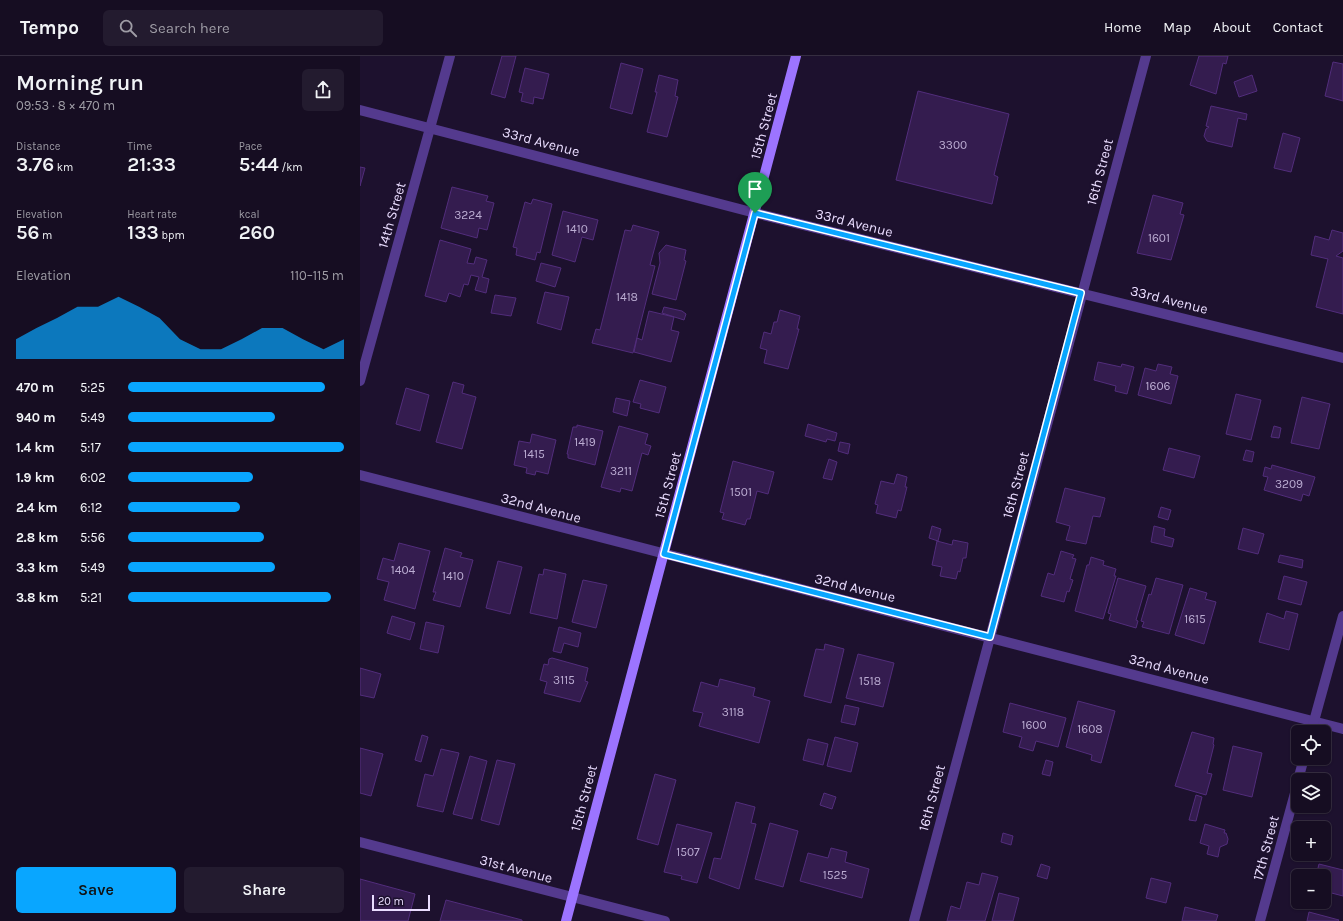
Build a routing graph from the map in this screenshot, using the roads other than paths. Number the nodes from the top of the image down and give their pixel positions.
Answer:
1 (450, 56) edge
2 (796, 56) edge
3 (1146, 56) edge
4 (360, 110) edge
5 (431, 128) junction
6 (755, 213) junction
7 (1081, 293) junction
8 (1343, 358) edge
9 (360, 381) edge
10 (360, 475) edge
11 (664, 554) junction
12 (1343, 616) edge
13 (990, 637) junction
14 (1314, 722) junction
15 (1313, 725) edge
16 (1343, 729) edge
17 (1291, 807) edge
18 (360, 842) edge
19 (572, 898) junction
20 (566, 921) edge
21 (665, 921) edge
22 (914, 921) edge
23 (1260, 921) edge

1 - 5 street, 14th Street
2 - 6 main road, 15th Street
3 - 7 street, 16th Street
4 - 5 street, 33rd Avenue
5 - 6 street, 33rd Avenue
5 - 9 street, 14th Street
6 - 7 street, 33rd Avenue
6 - 11 main road, 15th Street
7 - 8 street, 33rd Avenue
7 - 13 street, 16th Street
10 - 11 street, 32nd Avenue
11 - 13 street, 32nd Avenue
11 - 19 main road, 15th Street
12 - 14 street
13 - 14 street, 32nd Avenue
13 - 22 street, 16th Street
14 - 15 street
14 - 16 street, 32nd Avenue
17 - 23 street, 17th Street
18 - 19 street, 31st Avenue
19 - 20 main road, 15th Street
19 - 21 street, 31st Avenue

